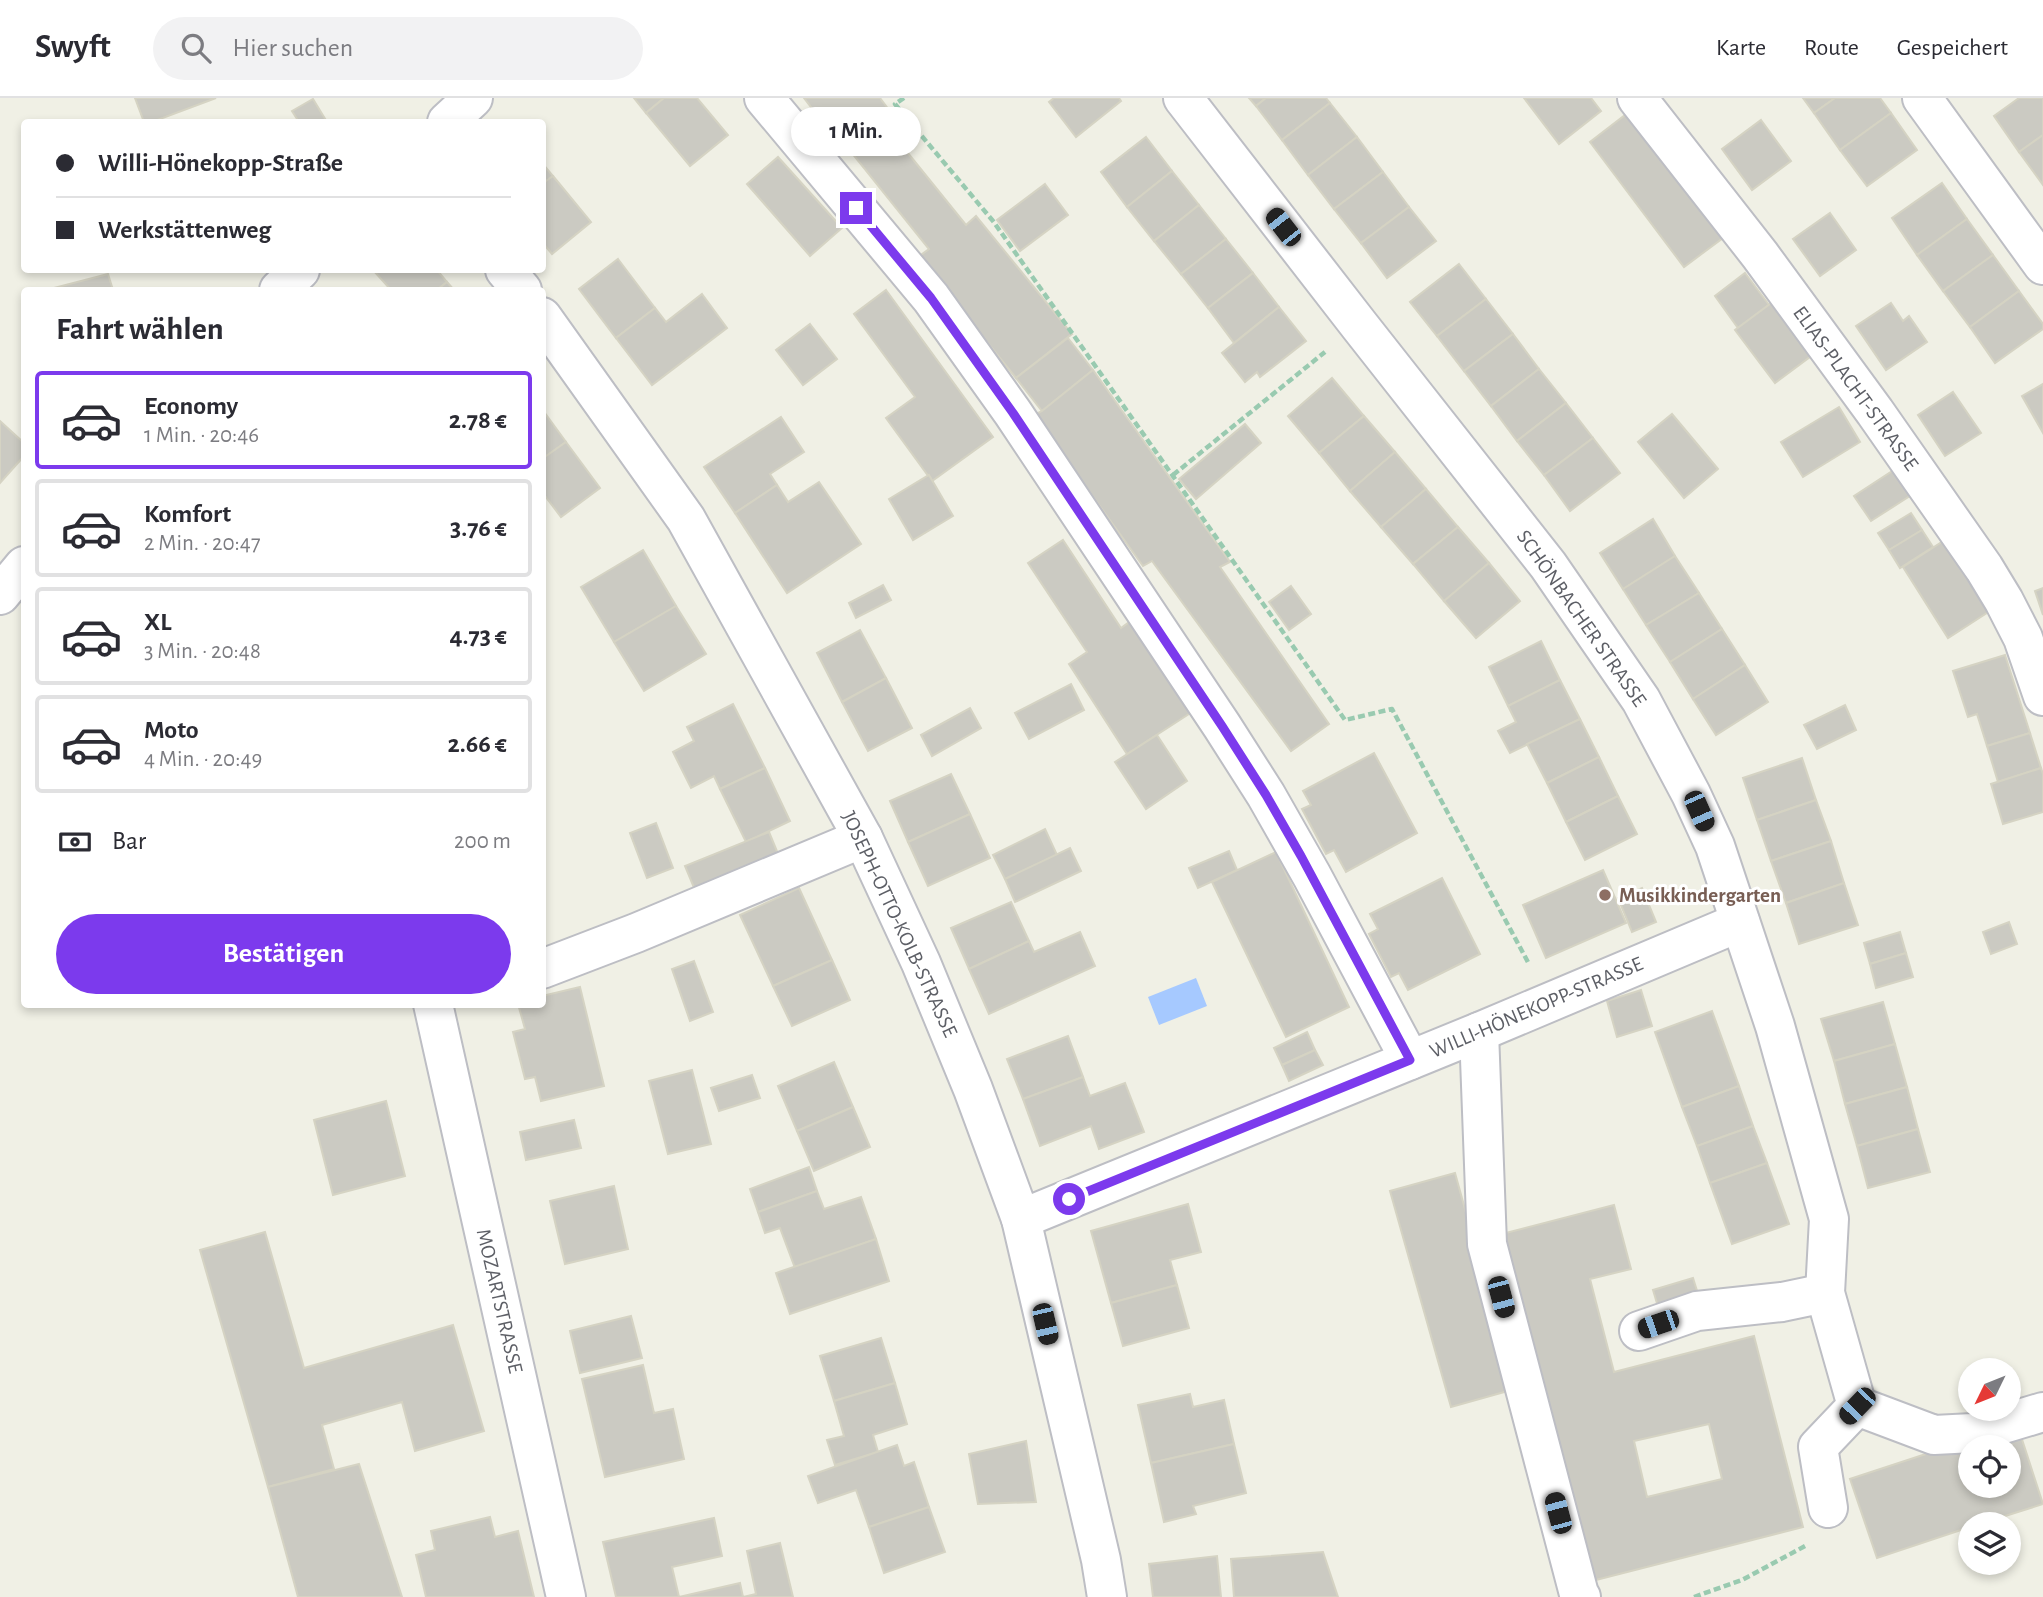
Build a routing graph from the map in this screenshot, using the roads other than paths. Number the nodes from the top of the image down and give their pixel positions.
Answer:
1 (473, 98) edge
2 (764, 98) edge
3 (1183, 98) edge
4 (1637, 98) edge
5 (1922, 98) edge
6 (450, 119) edge
7 (2043, 265) edge
8 (297, 273) edge
9 (508, 273) edge
10 (282, 287) edge
11 (519, 287) edge
12 (546, 323) edge
13 (21, 570) edge
14 (0, 595) edge
15 (2043, 696) edge
16 (863, 838) junction
17 (1740, 922) junction
18 (546, 967) edge
19 (440, 1008) edge
20 (1479, 1032) junction
21 (1410, 1060) junction
22 (1021, 1219) junction
23 (1825, 1293) junction
24 (1639, 1331) dead end
25 (1857, 1406) junction
26 (2043, 1412) edge
27 (1828, 1508) road end
28 (566, 1597) edge
29 (1107, 1597) edge
30 (1581, 1597) edge

1 - 6 street
2 - 21 street
3 - 17 street, SCHÖNBACHER STRASSE
4 - 15 street, ELIAS-PLACHT-STRASSE
5 - 7 street
8 - 10 street
9 - 11 street
12 - 16 street, JOSEPH-OTTO-KOLB-STRASSE
13 - 14 street
16 - 18 street
16 - 22 street, JOSEPH-OTTO-KOLB-STRASSE
17 - 20 street, WILLI-HÖNEKOPP-STRASSE
17 - 23 street, SCHÖNBACHER STRASSE
19 - 28 street, MOZARTSTRASSE
20 - 21 street, WILLI-HÖNEKOPP-STRASSE
20 - 30 street
21 - 22 street, WILLI-HÖNEKOPP-STRASSE
22 - 29 street, JOSEPH-OTTO-KOLB-STRASSE
23 - 24 street
23 - 25 street, SCHÖNBACHER STRASSE
25 - 26 street
25 - 27 street

